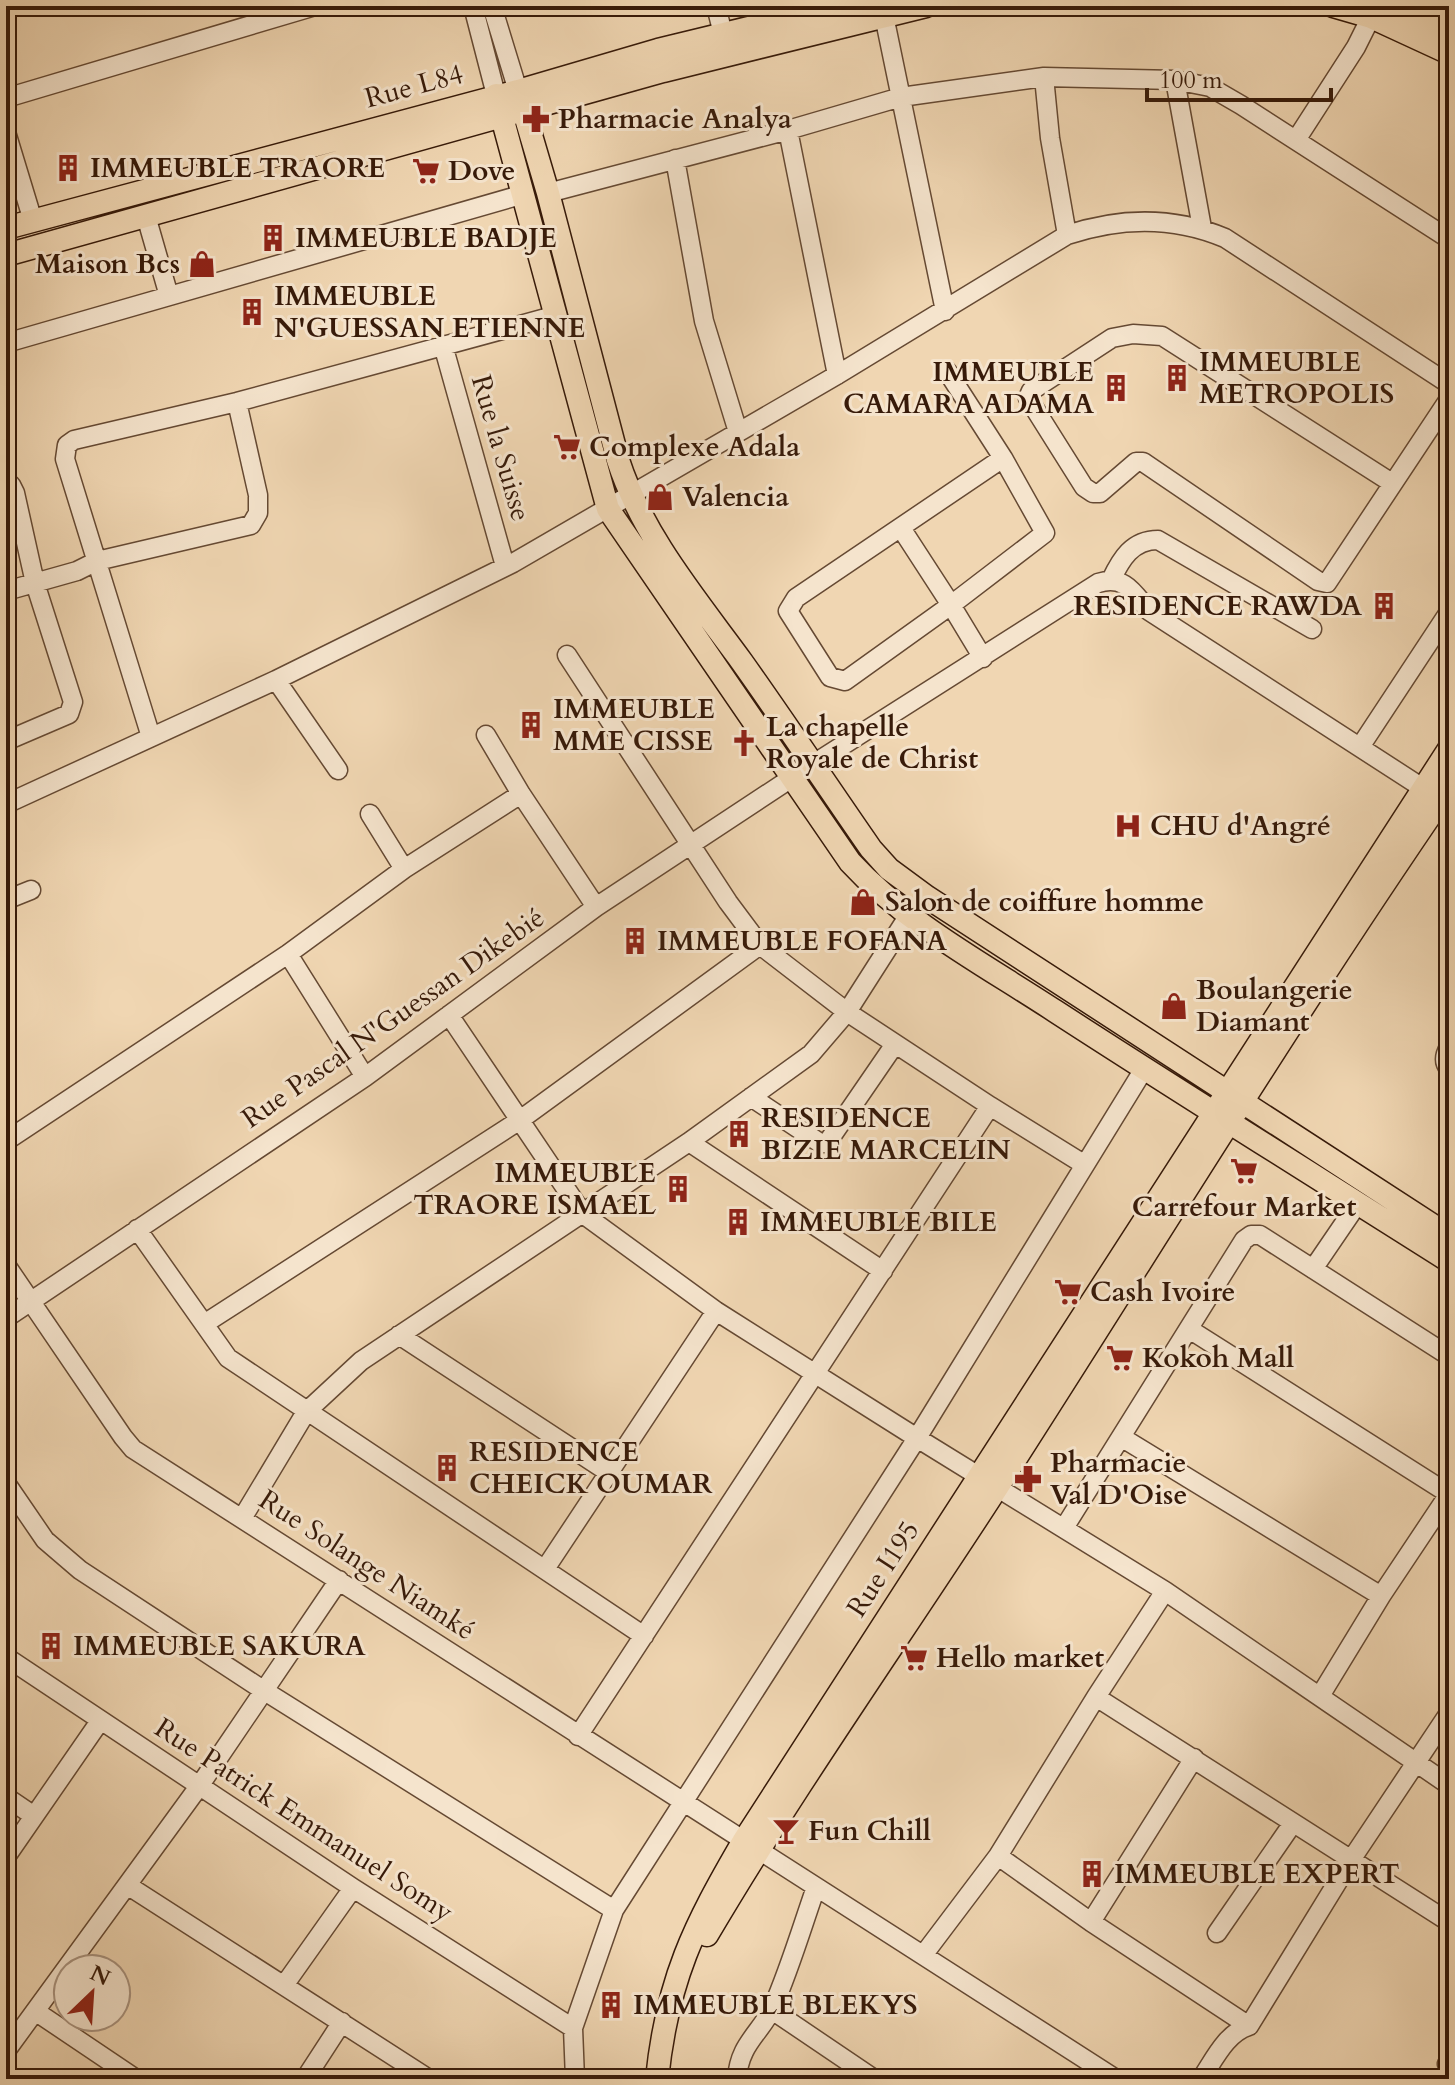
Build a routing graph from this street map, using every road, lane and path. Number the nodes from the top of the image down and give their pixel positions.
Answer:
1 (315, 6) edge
2 (473, 6) edge
3 (492, 6) edge
4 (716, 6) edge
5 (839, 6) edge
6 (926, 6) edge
7 (1333, 6) edge
8 (1393, 6) edge
9 (278, 11) edge
10 (883, 11) edge
11 (1371, 17) junction
12 (1449, 32) edge
13 (723, 34) junction
14 (1449, 53) edge
15 (1044, 77) junction
16 (1175, 80) junction
17 (901, 97) junction
18 (6, 98) edge
19 (513, 99) junction
20 (502, 118) junction
21 (788, 130) junction
22 (6, 132) edge
23 (1296, 140) junction
24 (675, 159) junction
25 (548, 193) junction
26 (524, 194) junction
27 (146, 216) junction
28 (33, 221) junction
29 (6, 228) edge
30 (1202, 228) junction
31 (1067, 235) junction
32 (1449, 239) edge
33 (6, 255) edge
34 (169, 296) junction
35 (945, 311) junction
36 (557, 315) junction
37 (6, 343) edge
38 (443, 345) junction
39 (947, 371) dead end
40 (837, 375) junction
41 (1449, 384) edge
42 (1449, 399) edge
43 (237, 402) junction
44 (738, 432) junction
45 (1003, 458) junction
46 (6, 483) edge
47 (1392, 483) junction
48 (630, 496) junction
49 (608, 509) junction
50 (901, 528) junction
51 (97, 561) junction
52 (505, 566) junction
53 (1111, 580) junction
54 (35, 583) junction
55 (6, 591) edge
56 (951, 605) junction
57 (1449, 612) edge
58 (1312, 629) dead end
59 (567, 655) dead end
60 (983, 658) junction
61 (276, 680) junction
62 (486, 735) dead end
63 (151, 737) junction
64 (6, 741) edge
65 (1360, 747) junction
66 (1449, 749) edge
67 (813, 764) junction
68 (338, 770) dead end
69 (793, 777) junction
70 (1438, 792) edge
71 (521, 794) junction
72 (6, 804) edge
73 (370, 814) dead end
74 (691, 843) junction
75 (404, 869) junction
76 (31, 890) dead end
77 (6, 900) edge
78 (596, 907) junction
79 (909, 915) junction
80 (958, 917) junction
81 (944, 939) junction
82 (760, 945) junction
83 (288, 954) junction
84 (847, 1012) junction
85 (449, 1015) junction
86 (895, 1044) junction
87 (1449, 1047) edge
88 (1144, 1069) junction
89 (1449, 1069) edge
90 (365, 1077) junction
91 (751, 1097) junction
92 (1235, 1097) junction
93 (990, 1106) junction
94 (1222, 1119) junction
95 (520, 1120) junction
96 (6, 1141) edge
97 (689, 1142) junction
98 (1085, 1165) junction
99 (1358, 1203) junction
100 (583, 1214) junction
101 (137, 1229) junction
102 (1449, 1236) edge
103 (1449, 1261) edge
104 (6, 1265) edge
105 (1313, 1269) junction
106 (883, 1271) junction
107 (30, 1303) junction
108 (716, 1311) junction
109 (6, 1318) edge
110 (204, 1324) junction
111 (1189, 1329) junction
112 (399, 1335) junction
113 (1449, 1356) edge
114 (817, 1374) junction
115 (306, 1412) junction
116 (1121, 1437) junction
117 (917, 1438) junction
118 (608, 1472) junction
119 (988, 1482) junction
120 (6, 1483) edge
121 (1449, 1494) edge
122 (243, 1517) junction
123 (1064, 1528) junction
124 (545, 1569) junction
125 (339, 1580) junction
126 (1165, 1591) junction
127 (1381, 1596) junction
128 (644, 1636) junction
129 (6, 1657) edge
130 (263, 1690) junction
131 (1320, 1696) junction
132 (1096, 1697) junction
133 (1449, 1713) edge
134 (100, 1721) junction
135 (578, 1736) junction
136 (1194, 1758) junction
137 (1417, 1764) junction
138 (200, 1785) junction
139 (1449, 1785) edge
140 (6, 1797) edge
141 (682, 1802) junction
142 (34, 1816) junction
143 (1293, 1823) junction
144 (750, 1846) junction
145 (998, 1856) junction
146 (6, 1857) edge
147 (1351, 1860) junction
148 (127, 1885) junction
149 (816, 1887) junction
150 (353, 1888) junction
151 (614, 1910) junction
152 (1091, 1922) junction
153 (1449, 1922) edge
154 (1217, 1933) dead end
155 (924, 1954) junction
156 (285, 1984) junction
157 (772, 2010) junction
158 (35, 2011) junction
159 (342, 2022) junction
160 (1249, 2026) junction
161 (573, 2028) junction
162 (6, 2051) edge
163 (136, 2079) edge
164 (305, 2079) edge
165 (429, 2079) edge
166 (575, 2079) edge
167 (657, 2079) edge
168 (671, 2079) edge
169 (737, 2079) edge
170 (874, 2079) edge
171 (1116, 2079) edge
172 (1201, 2079) edge

1 - 9 street
2 - 19 street
3 - 19 street
4 - 13 street
5 - 13 main road, Rue L84
6 - 10 main road, Rue L84
7 - 11 main road
8 - 12 main road
9 - 18 street
10 - 17 street
10 - 19 main road, Rue L84
11 - 14 main road
11 - 23 street
13 - 19 main road, Rue L84
15 - 16 street
15 - 17 street
15 - 31 street
16 - 23 street
16 - 30 street
17 - 21 street
17 - 35 street
19 - 20 main road, Rue L84
19 - 25 main road
19 - 28 main road, Rue L84
20 - 26 main road
20 - 27 main road, Rue L84
21 - 24 street
21 - 40 street
22 - 28 street
23 - 32 street
24 - 25 street
24 - 44 street
25 - 48 main road
26 - 34 street
26 - 36 main road
27 - 33 main road, Rue L84
27 - 34 street
28 - 29 main road, Rue L84
30 - 31 street
30 - 41 street
31 - 35 street
34 - 37 street
35 - 40 street
36 - 38 street
36 - 49 main road
38 - 43 street
38 - 52 street, Rue la Suisse
39 - 45 street
40 - 44 street
42 - 47 street
43 - 51 street
43 - 51 street
44 - 48 street
45 - 50 street
45 - 56 street
46 - 54 street
47 - 47 street
48 - 49 street
48 - 67 main road
49 - 52 street
49 - 69 main road
50 - 56 street
50 - 56 street
51 - 54 street
51 - 63 street
52 - 61 street
53 - 58 street
53 - 60 street, Rue Pascal N'Guessan Dikebié
53 - 65 street
54 - 55 street
54 - 64 street
56 - 60 street
57 - 65 street
59 - 74 street
60 - 67 street, Rue Pascal N'Guessan Dikebié
61 - 63 street
61 - 68 street
62 - 71 street
63 - 72 street
65 - 70 street
66 - 70 main road, Rue I195
67 - 69 street, Rue Pascal N'Guessan Dikebié
67 - 80 main road
69 - 74 street, Rue Pascal N'Guessan Dikebié
69 - 79 main road
70 - 92 main road, Rue I195
71 - 75 street
71 - 78 street
73 - 75 street
74 - 78 street, Rue Pascal N'Guessan Dikebié
74 - 82 street
75 - 83 street
76 - 77 street
78 - 85 street, Rue Pascal N'Guessan Dikebié
79 - 81 main road
79 - 84 street
80 - 81 main road
80 - 92 main road
81 - 88 main road
82 - 84 street
82 - 95 street
83 - 90 street
83 - 96 street
84 - 86 street
84 - 91 street
85 - 90 street, Rue Pascal N'Guessan Dikebié
85 - 95 street
86 - 91 street
86 - 93 street
87 - 89 street
88 - 94 main road
88 - 98 street
90 - 101 street, Rue Pascal N'Guessan Dikebié
91 - 97 street
92 - 94 main road, Rue I195
92 - 102 main road
93 - 98 street
93 - 106 street
94 - 99 main road
94 - 119 main road, Rue I195
95 - 100 street
95 - 110 street
97 - 100 street
97 - 106 street
98 - 117 street
99 - 103 main road
99 - 105 street
100 - 108 street
100 - 112 street
101 - 107 street, Rue Pascal N'Guessan Dikebié
101 - 110 street
104 - 107 street, Rue Solange Niamké
105 - 111 street
105 - 113 street
106 - 114 street
107 - 109 street, Rue Pascal N'Guessan Dikebié
107 - 122 street, Rue Solange Niamké
108 - 114 street
108 - 118 street
110 - 115 street
111 - 116 street
111 - 121 street
112 - 115 street
112 - 118 street
114 - 117 street
114 - 128 street
115 - 122 street
115 - 124 street
116 - 123 street
116 - 127 street
117 - 119 street
117 - 141 street
118 - 124 street
119 - 123 street
119 - 144 main road, Rue I195
120 - 130 street
121 - 127 street
122 - 125 street, Rue Solange Niamké
123 - 126 street
124 - 128 street
125 - 130 street
125 - 135 street, Rue Solange Niamké
126 - 131 street
126 - 132 street
127 - 131 street
128 - 135 street
129 - 134 street, Rue Patrick Emmanuel Somy
130 - 138 street
130 - 151 street
131 - 137 street
132 - 136 street
132 - 145 street
133 - 137 street
134 - 138 street, Rue Patrick Emmanuel Somy
134 - 142 street
135 - 141 street, Rue Solange Niamké
136 - 143 street
136 - 152 street
137 - 139 street
137 - 147 street
138 - 148 street
138 - 150 street, Rue Patrick Emmanuel Somy
140 - 142 street
141 - 144 street, Rue Solange Niamké
141 - 151 street
142 - 146 street
143 - 147 street
143 - 154 street
144 - 149 street, Rue Solange Niamké
144 - 167 main road, Rue I195
144 - 168 main road, Rue I195
145 - 152 street
145 - 155 street
147 - 153 street
147 - 160 street
148 - 156 street
148 - 158 street
149 - 155 street, Rue Solange Niamké
149 - 157 street
150 - 156 street
150 - 161 street, Rue Patrick Emmanuel Somy
151 - 161 street
152 - 160 street
155 - 171 street, Rue Solange Niamké
156 - 159 street
157 - 169 street
157 - 170 street
158 - 162 street
158 - 163 street
159 - 164 street
159 - 165 street
160 - 172 street
161 - 166 street

